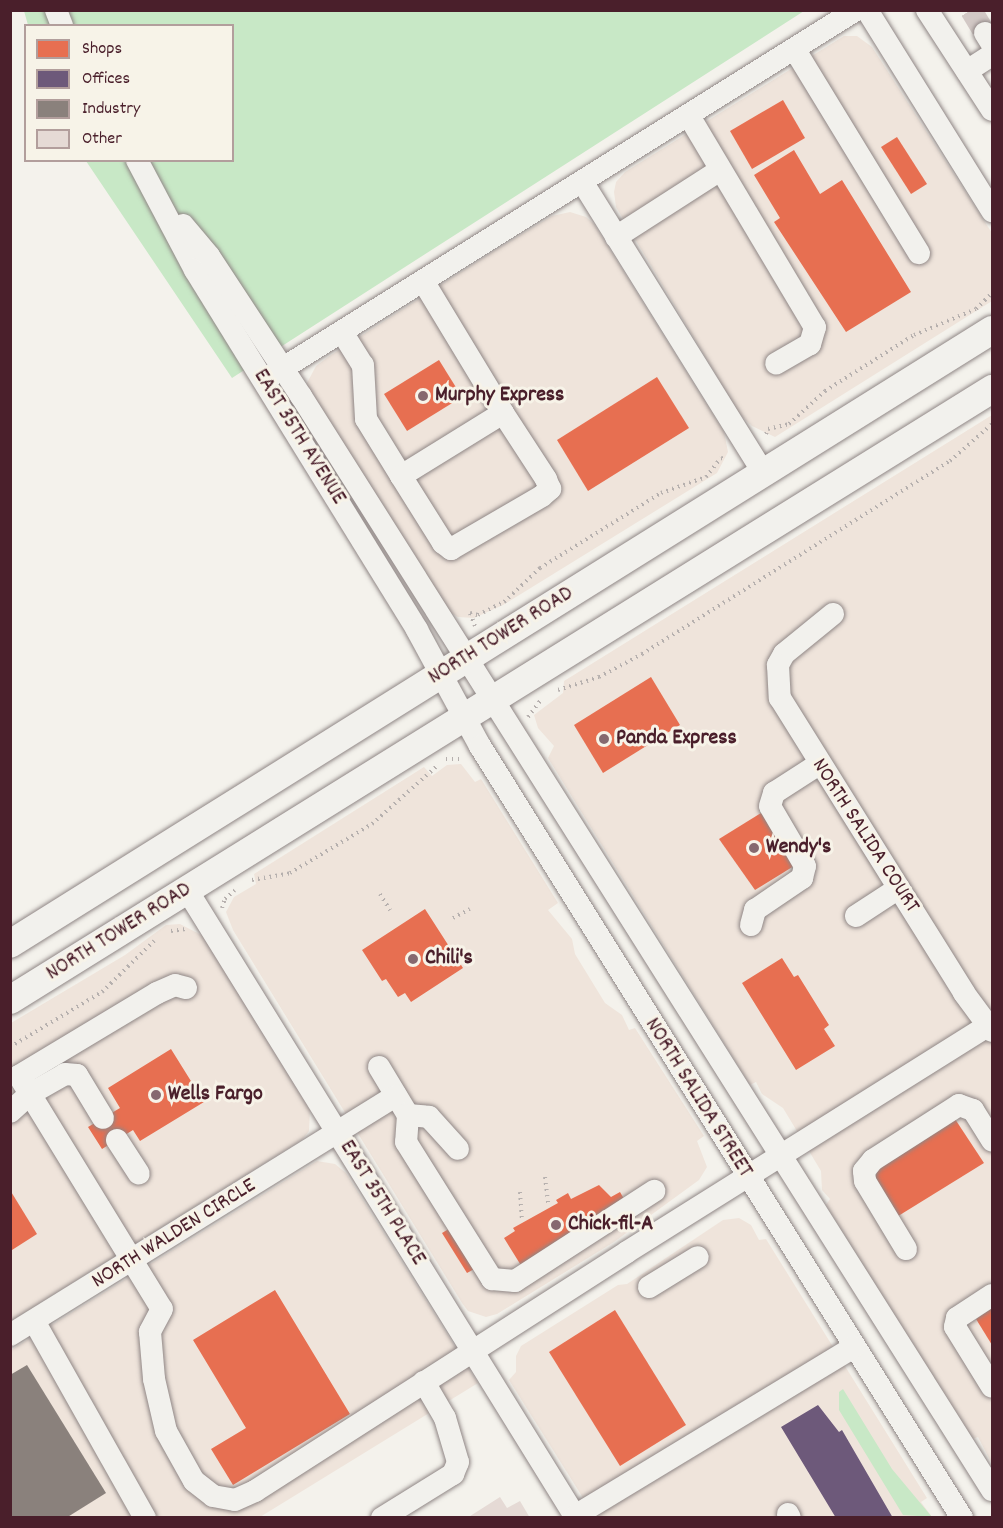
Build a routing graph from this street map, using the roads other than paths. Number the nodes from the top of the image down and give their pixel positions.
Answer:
1 (927, 10) edge
2 (868, 12) edge
3 (795, 50) junction
4 (993, 55) edge
5 (968, 71) junction
6 (993, 110) edge
7 (689, 116) junction
8 (138, 162) edge
9 (719, 171) junction
10 (583, 183) junction
11 (160, 198) junction
12 (993, 211) edge
13 (616, 237) junction
14 (919, 252) dead end
15 (423, 281) junction
16 (993, 312) edge
17 (993, 330) edge
18 (342, 332) junction
19 (776, 364) dead end
20 (283, 368) junction
21 (264, 380) junction
22 (912, 380) junction
23 (993, 389) edge
24 (503, 413) junction
25 (764, 474) junction
26 (401, 476) junction
27 (833, 614) dead end
28 (467, 657) junction
29 (440, 675) junction
30 (494, 700) junction
31 (464, 718) junction
32 (819, 764) junction
33 (899, 888) junction
34 (187, 890) junction
35 (755, 916) dead end
36 (856, 916) dead end
37 (10, 944) edge
38 (186, 988) dead end
39 (10, 1000) edge
40 (991, 1028) edge
41 (379, 1067) dead end
42 (30, 1094) junction
43 (396, 1096) junction
44 (10, 1112) edge
45 (408, 1114) junction
46 (103, 1118) dead end
47 (339, 1133) junction
48 (117, 1140) dead end
49 (993, 1140) edge
50 (458, 1149) dead end
51 (783, 1154) junction
52 (139, 1174) dead end
53 (748, 1177) junction
54 (654, 1191) dead end
55 (906, 1249) dead end
56 (698, 1257) dead end
57 (132, 1260) junction
58 (649, 1287) dead end
59 (993, 1295) edge
60 (34, 1321) junction
61 (10, 1335) edge
62 (854, 1347) junction
63 (474, 1350) junction
64 (424, 1382) junction
65 (993, 1387) edge
66 (993, 1490) edge
67 (575, 1517) edge
68 (145, 1518) edge
69 (382, 1518) edge
70 (962, 1518) edge

1 - 5 street
2 - 3 street
2 - 12 street
3 - 7 street
3 - 14 street
4 - 5 street
5 - 6 street
7 - 9 street
7 - 10 street
8 - 11 street, EAST 35TH AVENUE
9 - 13 street
9 - 19 street
10 - 13 street
10 - 15 street
11 - 20 street, EAST 35TH AVENUE
11 - 21 street, EAST 35TH AVENUE
13 - 25 street
15 - 18 street
15 - 24 street
16 - 22 main road
17 - 22 main road, NORTH TOWER ROAD
18 - 20 street
18 - 26 street
20 - 21 street
20 - 28 street, EAST 35TH AVENUE
21 - 29 street, EAST 35TH AVENUE
22 - 25 main road, NORTH TOWER ROAD
23 - 30 main road, NORTH TOWER ROAD
24 - 26 street
24 - 26 street
25 - 28 main road, NORTH TOWER ROAD
27 - 32 street, NORTH SALIDA COURT
28 - 29 main road, NORTH TOWER ROAD
28 - 30 street, EAST 35TH AVENUE
29 - 31 street, NORTH SALIDA STREET
29 - 37 main road, NORTH TOWER ROAD
30 - 31 main road, NORTH TOWER ROAD
30 - 51 street, NORTH SALIDA STREET
31 - 34 main road, NORTH TOWER ROAD
31 - 53 street, NORTH SALIDA STREET
32 - 33 street, NORTH SALIDA COURT
32 - 35 street
33 - 36 street
33 - 40 street, NORTH SALIDA COURT
34 - 39 main road, NORTH TOWER ROAD
34 - 47 street, EAST 35TH PLACE
38 - 42 street
40 - 51 street, NORTH SALIDA COURT
41 - 43 street
42 - 44 street
42 - 46 street
42 - 57 street
43 - 45 street
43 - 47 street, NORTH WALDEN CIRCLE
45 - 50 street
45 - 54 street
47 - 57 street, NORTH WALDEN CIRCLE
47 - 63 street, EAST 35TH PLACE
48 - 52 street
49 - 55 street
51 - 53 street, NORTH SALIDA COURT
51 - 66 street, NORTH SALIDA STREET
53 - 62 street, NORTH SALIDA STREET
53 - 63 street, NORTH SALIDA COURT
56 - 58 street
57 - 60 street, NORTH WALDEN CIRCLE
57 - 64 street, NORTH SALIDA COURT
59 - 65 street
60 - 61 street, NORTH WALDEN CIRCLE
60 - 68 street
62 - 67 street
62 - 70 street, NORTH SALIDA STREET
63 - 64 street, NORTH SALIDA COURT
63 - 67 street, EAST 35TH PLACE
64 - 69 street

